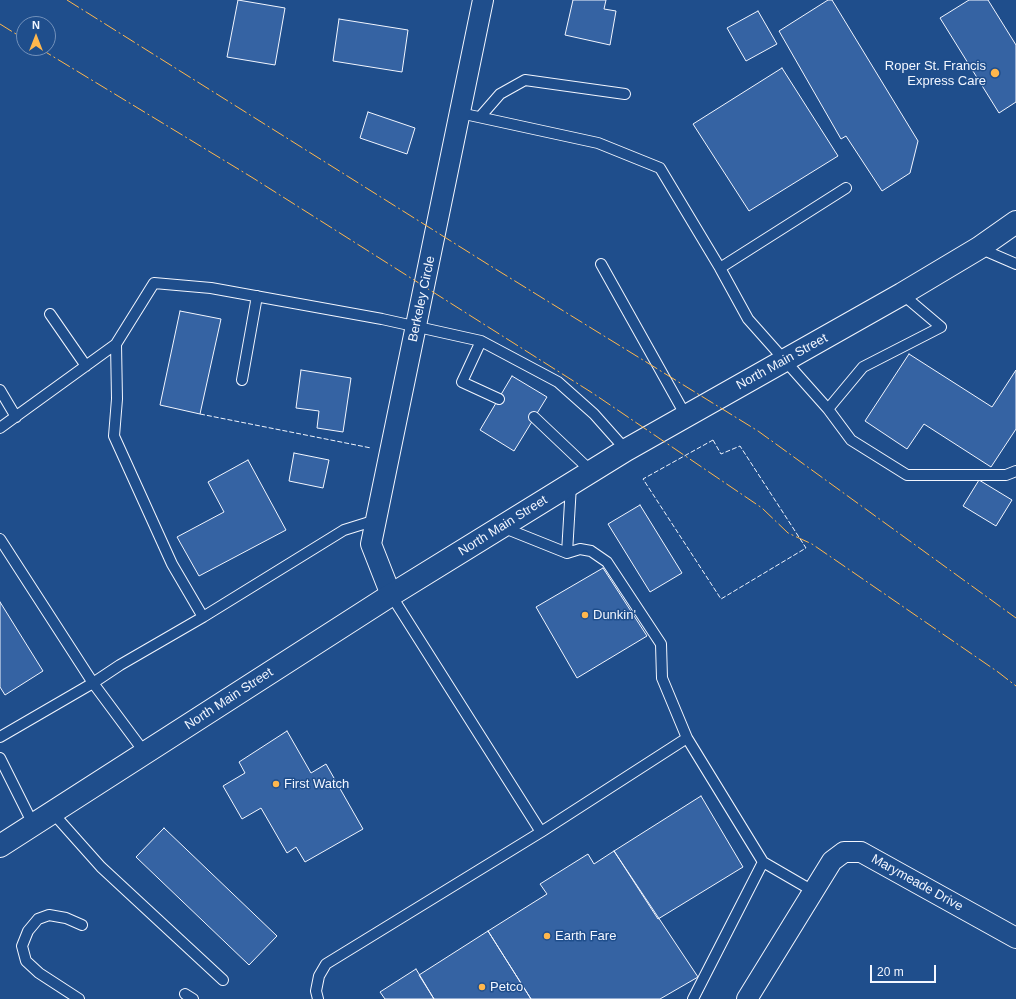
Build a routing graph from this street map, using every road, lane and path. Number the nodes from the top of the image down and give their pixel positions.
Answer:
1 (483, 0) edge
2 (625, 94) dead end
3 (460, 113) junction
4 (480, 117) junction
5 (846, 188) dead end
6 (1016, 222) edge
7 (979, 248) junction
8 (601, 264) dead end
9 (1016, 264) edge
10 (720, 268) junction
11 (902, 294) junction
12 (257, 296) junction
13 (50, 314) dead end
14 (416, 327) junction
15 (481, 341) junction
16 (116, 344) junction
17 (785, 360) junction
18 (86, 366) junction
19 (242, 380) dead end
20 (0, 390) edge
21 (499, 399) dead end
22 (828, 409) junction
23 (686, 416) junction
24 (16, 417) junction
25 (534, 417) dead end
26 (0, 428) edge
27 (626, 450) junction
28 (591, 471) junction
29 (1016, 471) edge
30 (571, 484) junction
31 (376, 520) junction
32 (502, 527) junction
33 (0, 539) edge
34 (567, 553) junction
35 (390, 595) junction
36 (203, 617) junction
37 (93, 683) junction
38 (0, 737) edge
39 (687, 738) junction
40 (145, 753) junction
41 (0, 758) edge
42 (52, 812) junction
43 (33, 824) junction
44 (541, 832) junction
45 (0, 846) edge
46 (763, 862) junction
47 (813, 891) junction
48 (82, 925) dead end
49 (1016, 938) edge
50 (224, 980) dead end
51 (79, 999) edge
52 (318, 999) edge
53 (693, 999) edge
54 (747, 999) edge

1 - 3 street, Berkeley Circle
2 - 4 lane
3 - 4 lane
3 - 14 street, Berkeley Circle
4 - 10 lane
5 - 10 lane
6 - 7 main road, North Main Street
7 - 9 lane
7 - 11 main road, North Main Street
8 - 23 lane
10 - 17 lane
11 - 17 main road, North Main Street
11 - 22 lane
12 - 14 lane
12 - 16 lane
12 - 19 lane
13 - 18 lane
14 - 15 lane
14 - 31 street, Berkeley Circle
15 - 21 lane
15 - 27 lane
16 - 18 lane
16 - 36 lane
17 - 22 lane
17 - 23 main road, North Main Street
18 - 24 lane
20 - 24 lane
22 - 29 lane
23 - 27 main road, North Main Street
24 - 26 lane
25 - 28 lane
27 - 28 main road, North Main Street
28 - 30 main road, North Main Street
30 - 32 main road, North Main Street
30 - 34 lane
31 - 35 street, Berkeley Circle
31 - 36 lane
32 - 34 lane
32 - 35 main road, North Main Street
33 - 37 lane
34 - 39 lane
35 - 40 main road, North Main Street
35 - 44 lane
36 - 37 lane
37 - 38 lane
37 - 40 lane
39 - 44 lane
39 - 46 lane
40 - 42 main road, North Main Street
41 - 43 lane
42 - 43 main road, North Main Street
42 - 50 lane
43 - 45 main road, North Main Street
44 - 52 lane
46 - 47 lane
46 - 53 lane
47 - 49 street, Marymeade Drive
47 - 54 street, Marymeade Drive
48 - 51 lane

